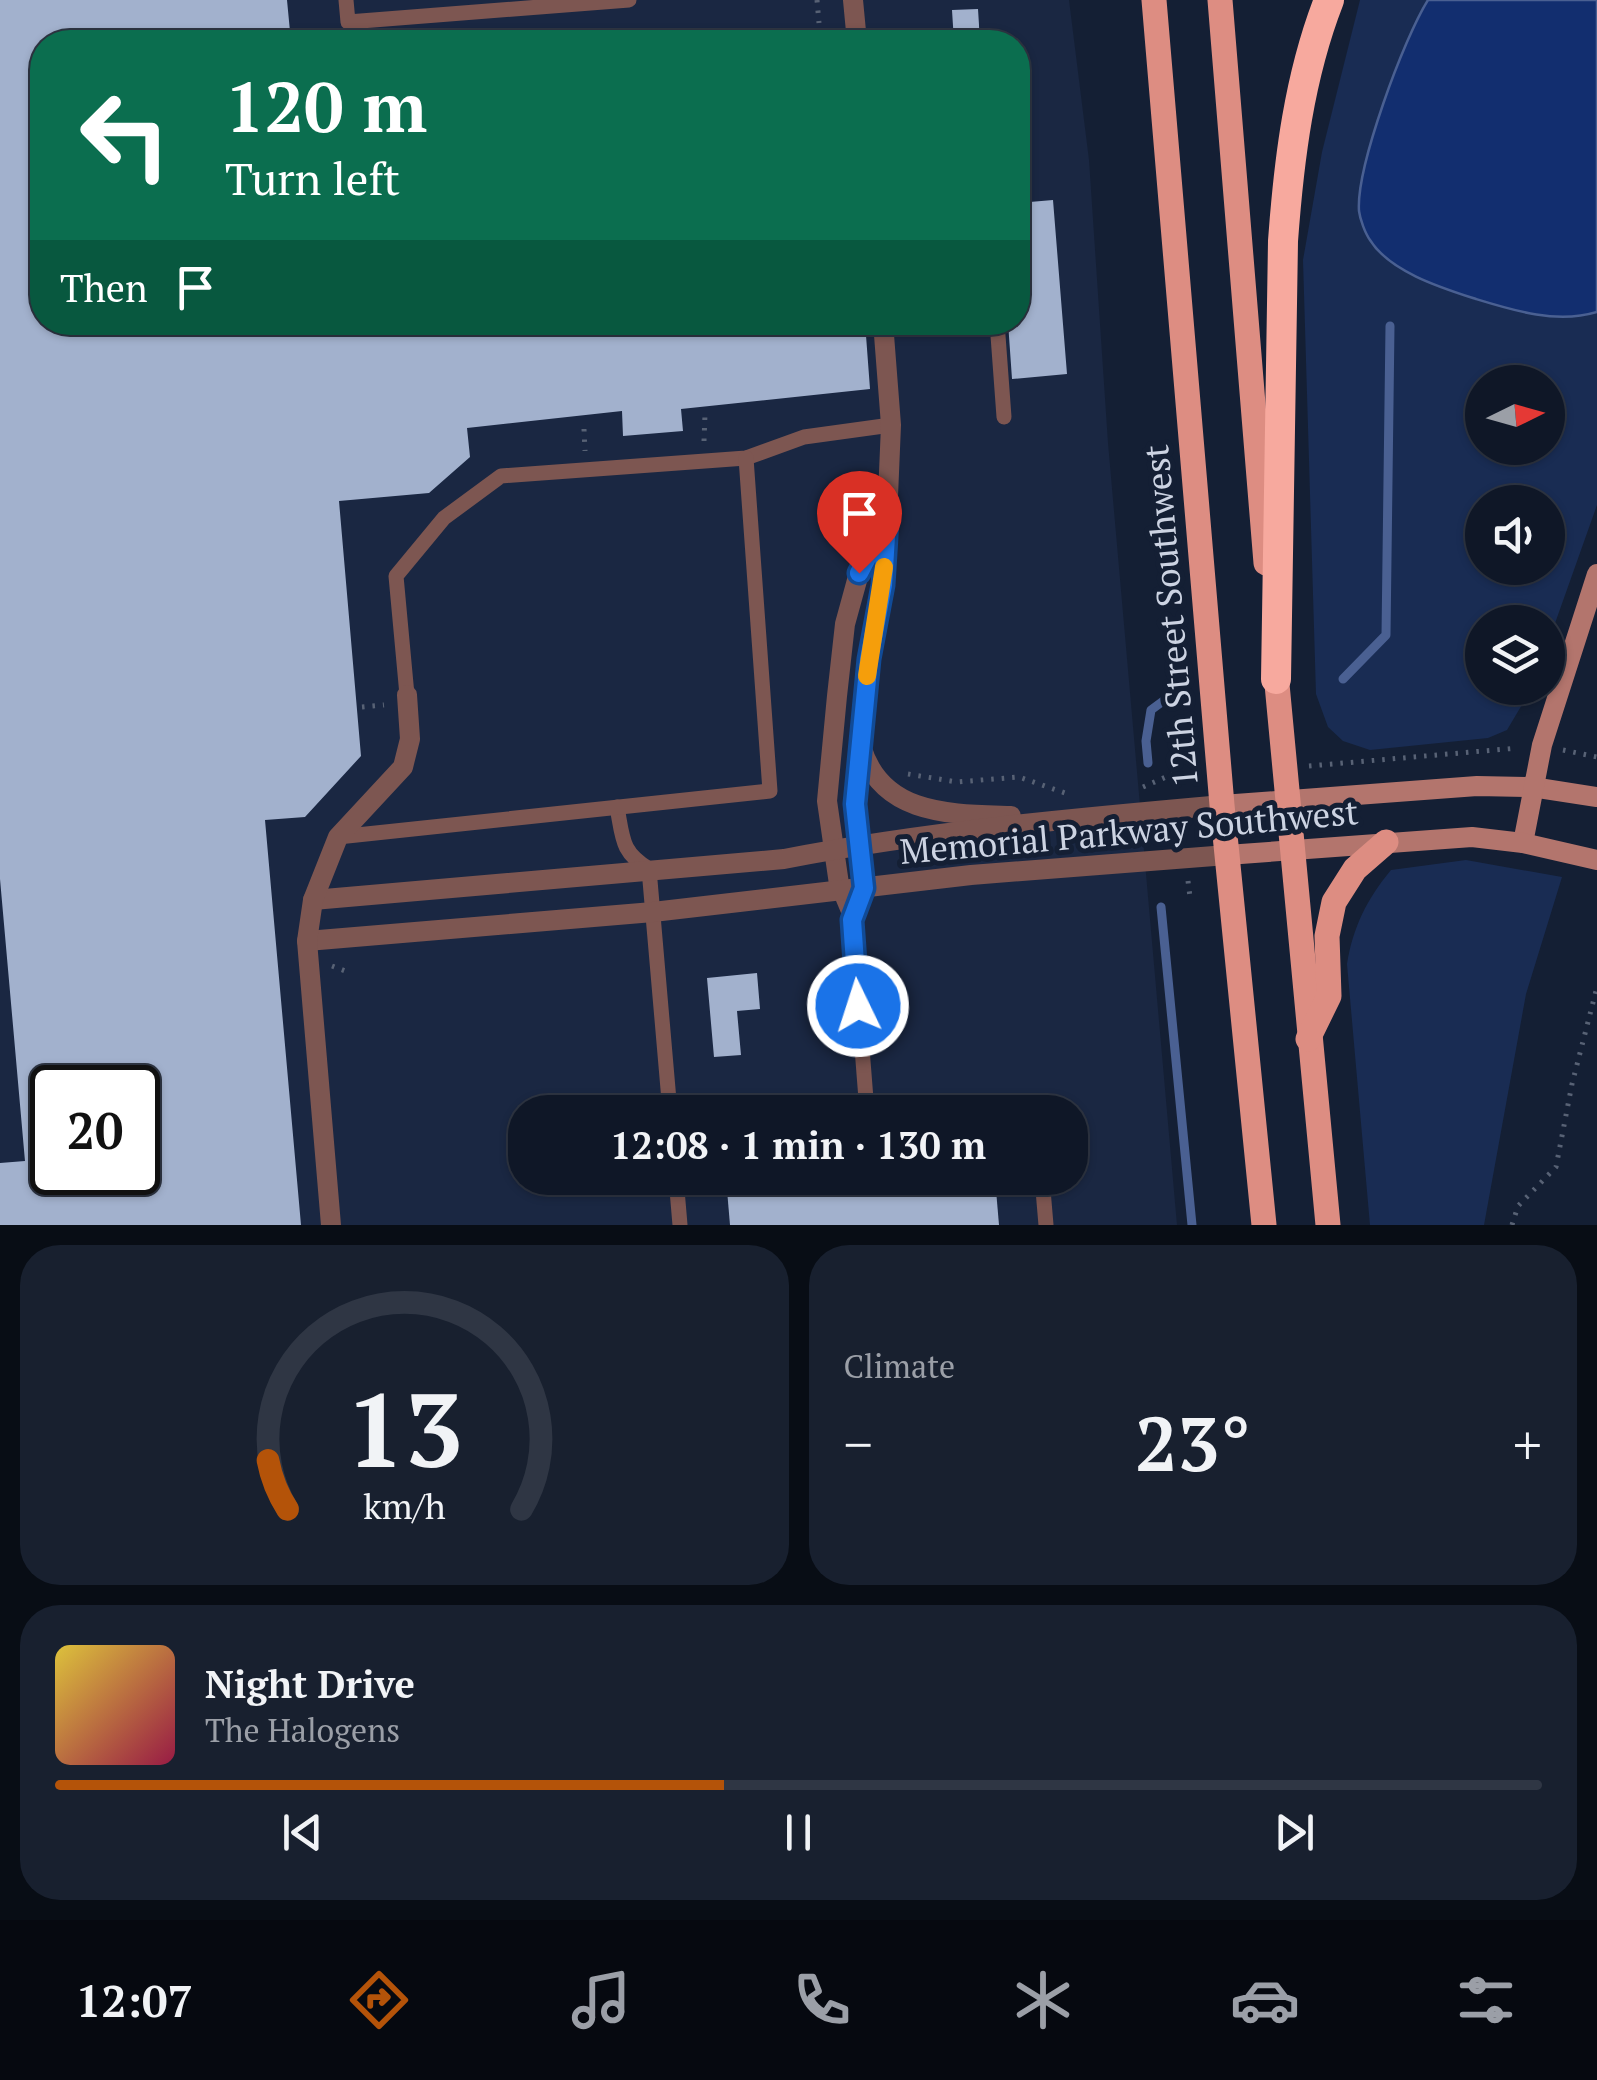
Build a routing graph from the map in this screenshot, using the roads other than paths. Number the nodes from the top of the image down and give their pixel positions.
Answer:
1 (346, 0) edge
2 (629, 0) edge
3 (853, 0) edge
4 (1154, 0) edge
5 (1220, 0) edge
6 (1329, 0) edge
7 (857, 30) edge
8 (884, 335) edge
9 (997, 335) edge
10 (1004, 416) dead end
11 (891, 425) junction
12 (746, 458) junction
13 (887, 520) junction
14 (1597, 574) edge
15 (1276, 679) junction
16 (407, 695) joint
17 (860, 739) junction
18 (1532, 787) junction
19 (1597, 797) edge
20 (1288, 800) junction
21 (1222, 806) junction
22 (617, 808) junction
23 (1073, 818) junction
24 (338, 837) junction
25 (1386, 842) junction
26 (1522, 843) junction
27 (860, 846) junction
28 (834, 849) junction
29 (1292, 849) junction
30 (1227, 855) junction
31 (1597, 860) edge
32 (649, 869) junction
33 (864, 888) junction
34 (840, 891) junction
35 (313, 900) junction
36 (653, 912) junction
37 (852, 920) junction
38 (308, 942) junction
39 (1308, 1039) junction
40 (669, 1095) edge
41 (866, 1095) edge
42 (677, 1195) edge
43 (1043, 1195) edge
44 (331, 1225) edge
45 (680, 1225) edge
46 (1046, 1225) edge
47 (1264, 1225) edge
48 (1328, 1225) edge

1 - 2 lane
3 - 7 street
4 - 21 main road, 12th Street Southwest
5 - 15 main road
6 - 15 highway
8 - 11 street
9 - 10 lane
11 - 12 lane
11 - 13 street
12 - 16 lane
12 - 22 lane
13 - 17 street
13 - 28 street
14 - 18 street
15 - 20 main road
16 - 24 street
17 - 23 street
17 - 27 street
18 - 19 street, Memorial Parkway Southwest
18 - 20 street, Memorial Parkway Southwest
18 - 26 street
20 - 21 street, Memorial Parkway Southwest
20 - 29 main road
21 - 23 street, Memorial Parkway Southwest
21 - 30 main road, 12th Street Southwest
22 - 24 lane
22 - 32 lane
23 - 27 street, Memorial Parkway Southwest
24 - 35 street
25 - 26 street, Memorial Parkway Southwest
25 - 29 street, Memorial Parkway Southwest
25 - 39 main road
26 - 31 street, Memorial Parkway Southwest
27 - 28 street, Memorial Parkway Southwest
27 - 33 street
28 - 32 street, Memorial Parkway Southwest
28 - 34 street
29 - 30 street, Memorial Parkway Southwest
29 - 39 main road
30 - 33 street, Memorial Parkway Southwest
30 - 47 main road, 12th Street Southwest
32 - 35 street, Memorial Parkway Southwest
32 - 36 lane
33 - 34 street, Memorial Parkway Southwest
33 - 37 lane
34 - 36 street, Memorial Parkway Southwest
34 - 37 lane
35 - 38 street
36 - 38 street, Memorial Parkway Southwest
36 - 40 lane
37 - 41 lane
38 - 44 street
39 - 48 main road
42 - 45 lane
43 - 46 lane

